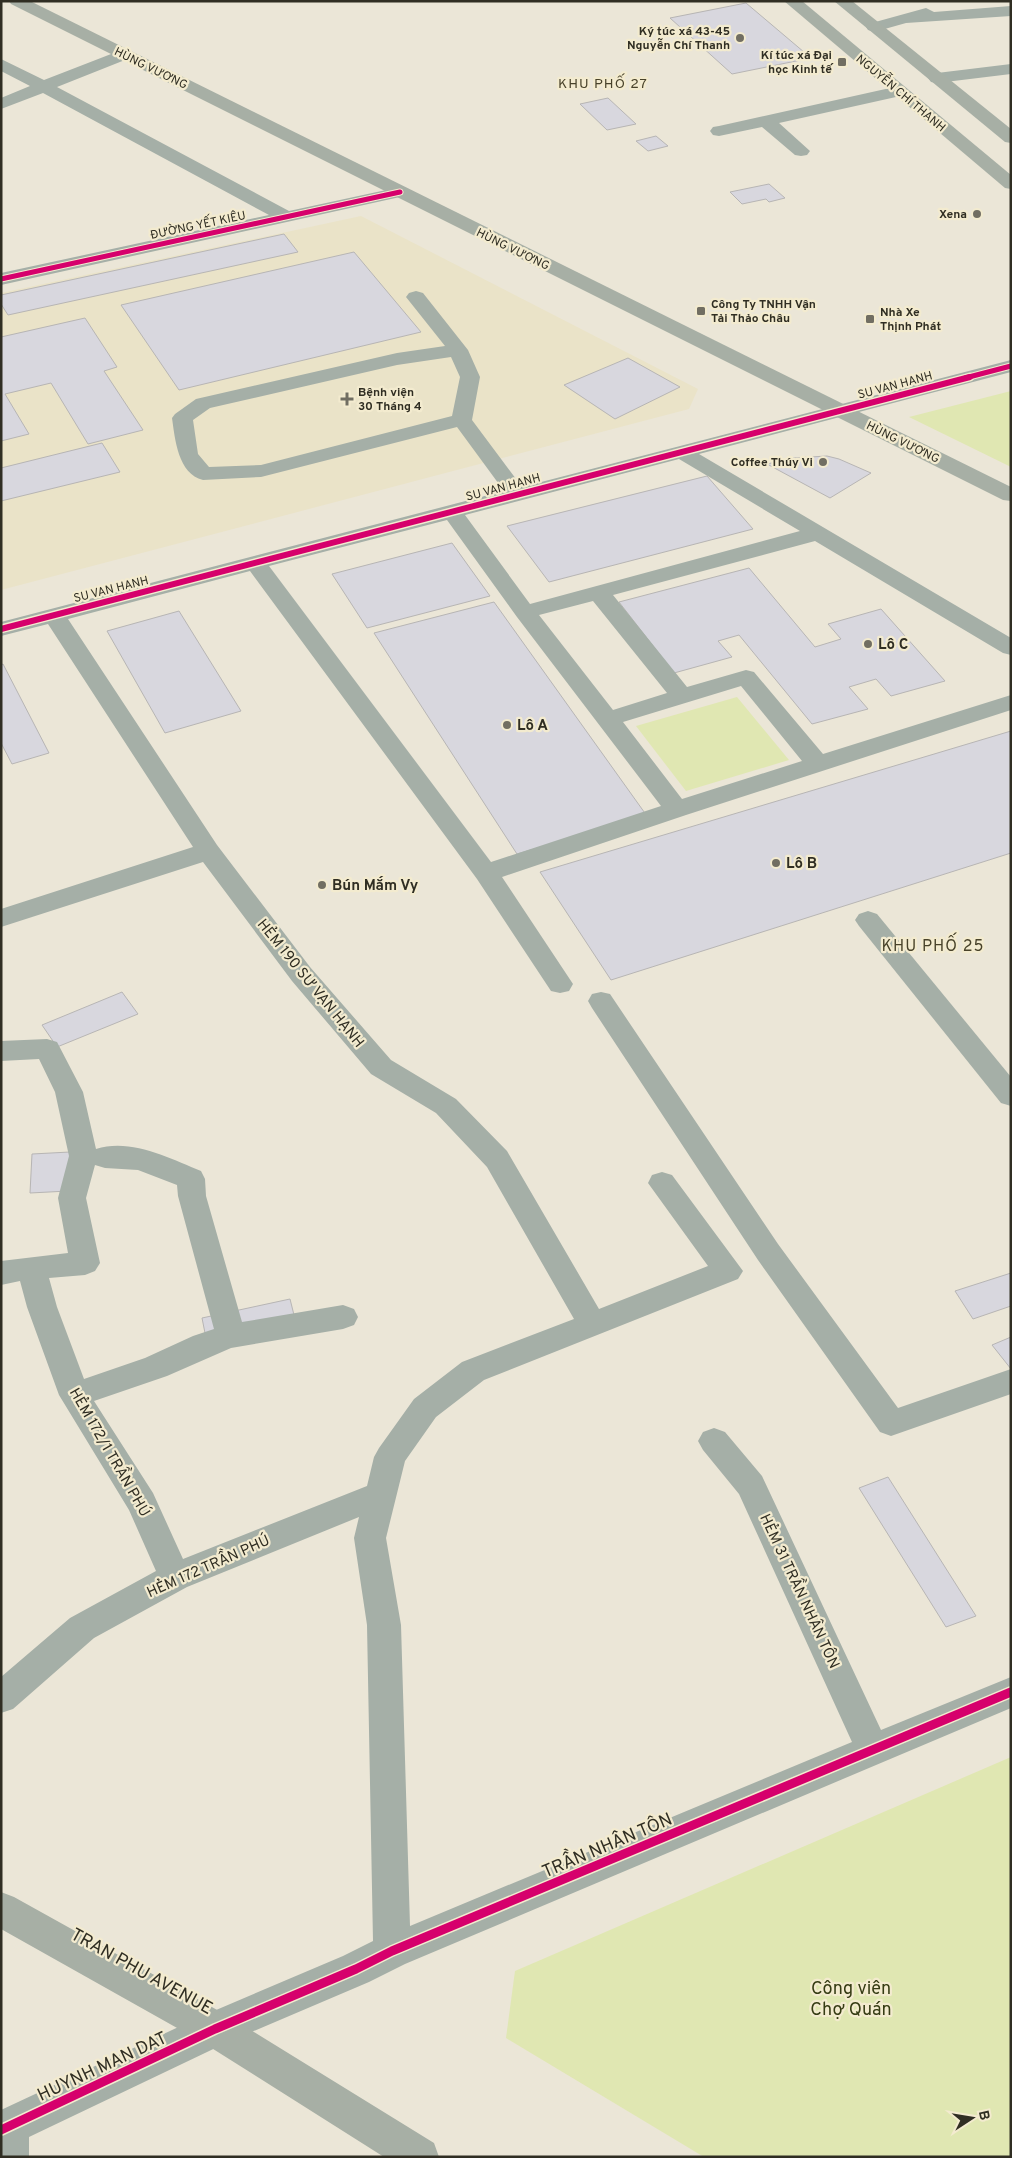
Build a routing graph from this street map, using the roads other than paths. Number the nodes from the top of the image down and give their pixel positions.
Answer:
1 (17, 1) edge
2 (792, 1) edge
3 (842, 1) edge
4 (962, 1) edge
5 (1011, 11) edge
6 (908, 19) junction
7 (874, 27) junction
8 (124, 54) junction
9 (1, 64) edge
10 (1011, 69) edge
11 (937, 78) junction
12 (44, 87) junction
13 (899, 91) junction
14 (1, 104) edge
15 (766, 121) junction
16 (719, 131) dead end
17 (1011, 138) edge
18 (801, 151) dead end
19 (1011, 184) edge
20 (400, 192) junction
21 (287, 217) junction
22 (1, 279) edge
23 (416, 297) dead end
24 (458, 350) junction
25 (1011, 366) edge
26 (840, 411) junction
27 (462, 420) junction
28 (682, 452) junction
29 (518, 494) junction
30 (1011, 495) edge
31 (452, 512) junction
32 (819, 533) junction
33 (256, 563) junction
34 (598, 592) junction
35 (525, 612) junction
36 (54, 615) junction
37 (1, 629) edge
38 (1011, 648) edge
39 (683, 696) junction
40 (1011, 702) edge
41 (608, 719) junction
42 (818, 764) junction
43 (677, 809) junction
44 (208, 851) junction
45 (486, 873) junction
46 (1, 918) edge
47 (868, 920) dead end
48 (560, 984) dead end
49 (601, 1001) dead end
50 (1, 1050) edge
51 (1011, 1096) edge
52 (105, 1157) dead end
53 (662, 1183) dead end
54 (31, 1268) junction
55 (1, 1273) edge
56 (343, 1317) dead end
57 (592, 1324) junction
58 (231, 1336) junction
59 (1011, 1381) edge
60 (74, 1395) junction
61 (714, 1440) dead end
62 (381, 1494) junction
63 (175, 1577) junction
64 (1011, 1692) edge
65 (1, 1698) edge
66 (873, 1750) junction
67 (1, 1909) edge
68 (392, 1951) junction
69 (215, 2029) junction
70 (7, 2138) edge
71 (420, 2157) edge

1 - 8 main road, HÙNG VƯƠNG
2 - 13 main road, NGUYỄN CHÍ THANH
3 - 7 main road
4 - 6 street
5 - 6 street
6 - 7 street
7 - 11 main road
8 - 12 street
8 - 20 main road, HÙNG VƯƠNG
9 - 12 street
10 - 11 street
11 - 17 main road
12 - 14 street
12 - 21 street
13 - 15 street
13 - 19 main road, NGUYỄN CHÍ THANH
15 - 16 street
15 - 18 street
20 - 21 street, ĐƯỜNG YẾT KIÊU
20 - 26 main road, HÙNG VƯƠNG
21 - 22 street, ĐƯỜNG YẾT KIÊU
23 - 24 street
24 - 27 street
24 - 27 street
25 - 26 street, SU VAN HANH
26 - 28 street, SU VAN HANH
26 - 30 main road, HÙNG VƯƠNG
27 - 29 street
28 - 29 street, SU VAN HANH
28 - 32 street
29 - 31 street, SU VAN HANH
31 - 33 street, SU VAN HANH
31 - 35 street
32 - 34 street
32 - 38 street
33 - 36 street, SU VAN HANH
33 - 45 street
34 - 35 street
34 - 39 street
35 - 41 street
36 - 37 street, SU VAN HANH
36 - 44 street, HẺM 190 SƯ VẠN HẠNH
39 - 41 street
39 - 42 street
40 - 42 street
41 - 43 street
42 - 43 street
43 - 45 street
44 - 46 street
44 - 57 street, HẺM 190 SƯ VẠN HẠNH
45 - 48 street
47 - 51 street
49 - 59 street
50 - 54 street
52 - 58 street
53 - 57 street
54 - 55 street
54 - 60 street, HẺM 172/1 TRẦN PHÚ
56 - 58 street
57 - 62 street
58 - 60 street
60 - 63 street, HẺM 172/1 TRẦN PHÚ
61 - 66 street, HẺM 31 TRẦN NHÂN TÔN
62 - 63 street, HẺM 172 TRẦN PHÚ
62 - 68 street
63 - 65 street, HẺM 172 TRẦN PHÚ
64 - 66 street, TRẦN NHÂN TÔN
66 - 68 street, TRẦN NHÂN TÔN
67 - 69 main road, TRAN PHU AVENUE
68 - 69 street, TRẦN NHÂN TÔN
69 - 70 street, HUYNH MAN DAT
69 - 71 main road, TRAN PHU AVENUE

